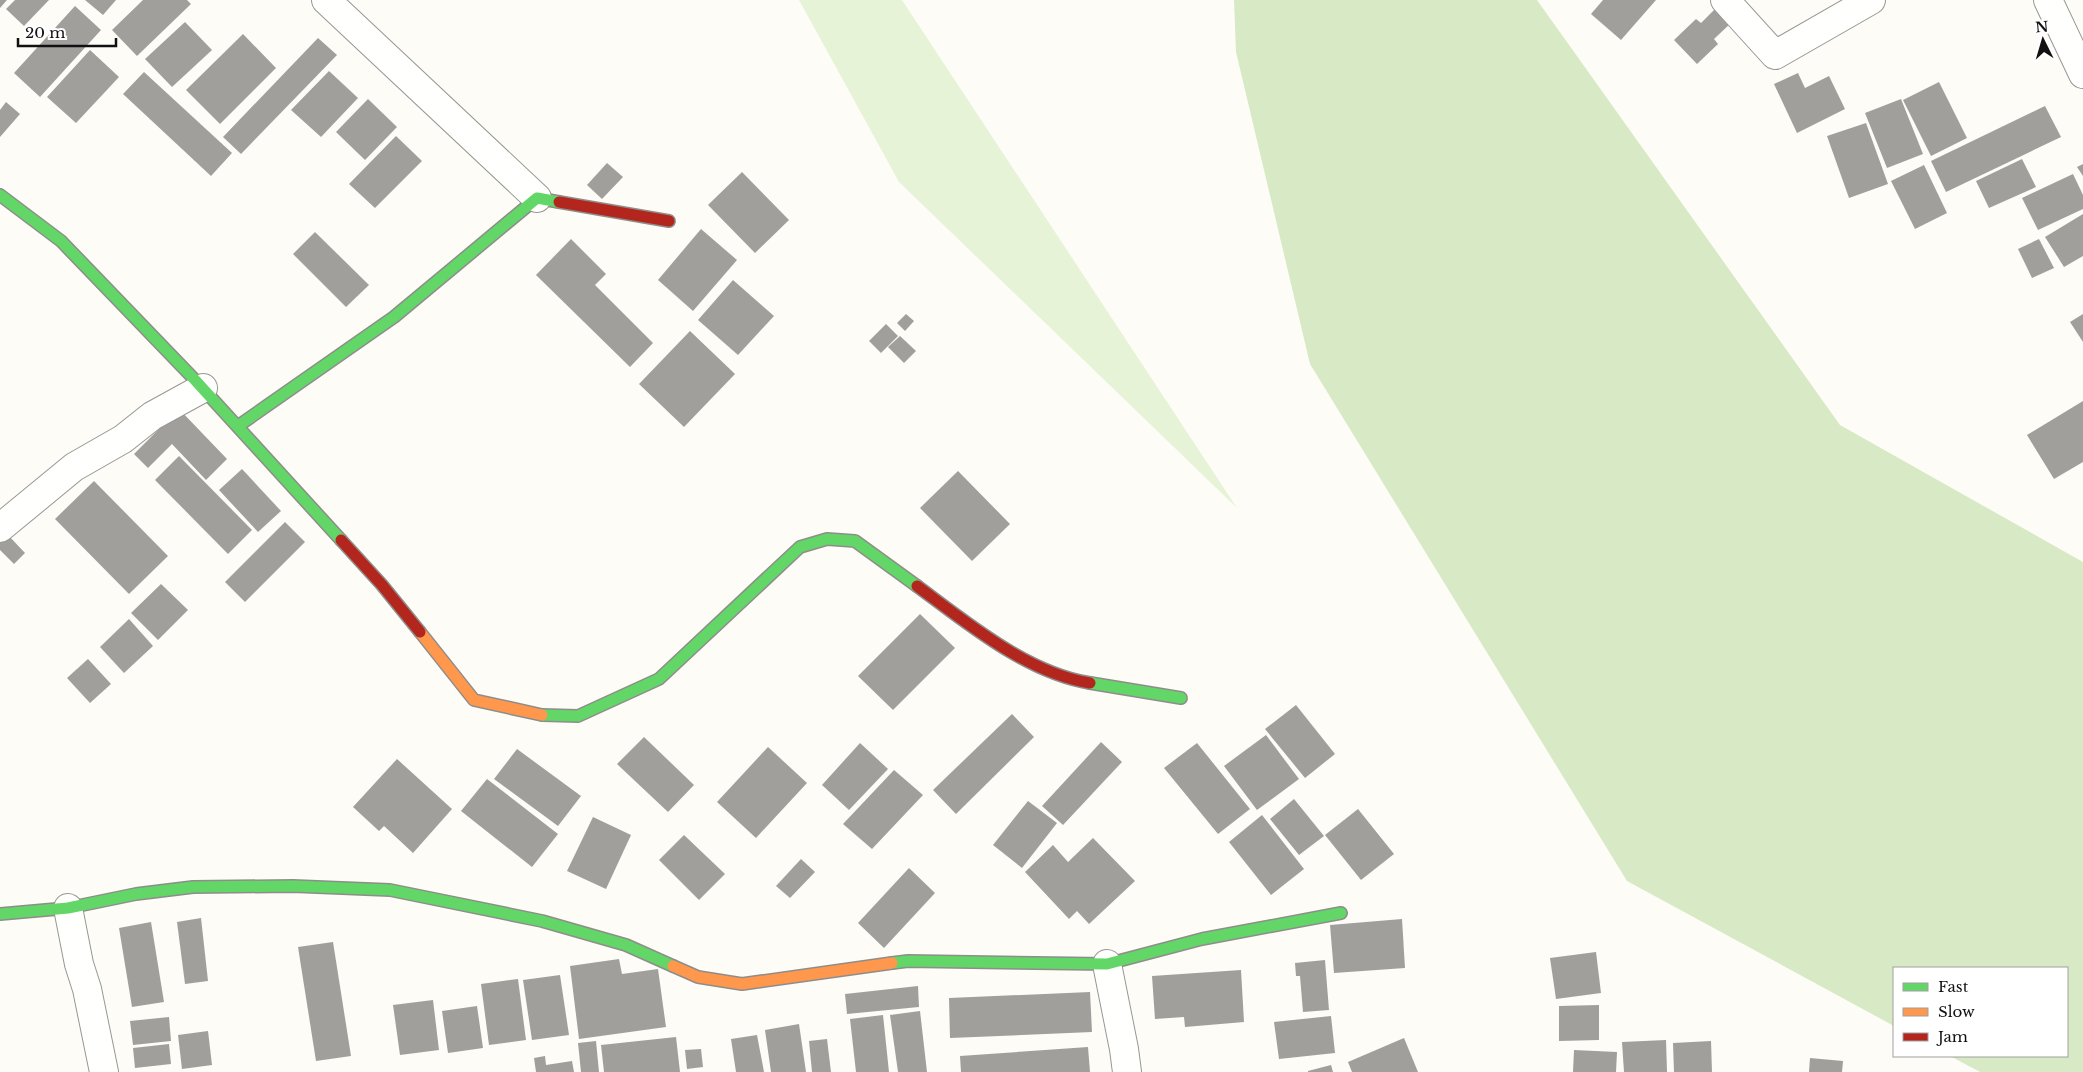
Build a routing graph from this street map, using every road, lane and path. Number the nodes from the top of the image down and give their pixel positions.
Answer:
1 (326, 0) edge
2 (1726, 0) edge
3 (1871, 0) edge
4 (2048, 0) edge
5 (2083, 74) edge
6 (0, 196) edge
7 (538, 198) junction
8 (669, 221) dead end
9 (203, 388) junction
10 (238, 426) junction
11 (0, 528) edge
12 (1181, 698) dead end
13 (68, 908) junction
14 (1341, 913) dead end
15 (0, 914) edge
16 (1106, 964) junction
17 (104, 1072) edge
18 (1127, 1072) edge

1 - 7 street
2 - 3 street
4 - 5 street
6 - 9 street
7 - 8 street
7 - 10 street
9 - 10 street
9 - 11 street
10 - 12 street
13 - 15 street
13 - 16 street
13 - 17 street
14 - 16 street
16 - 18 street

